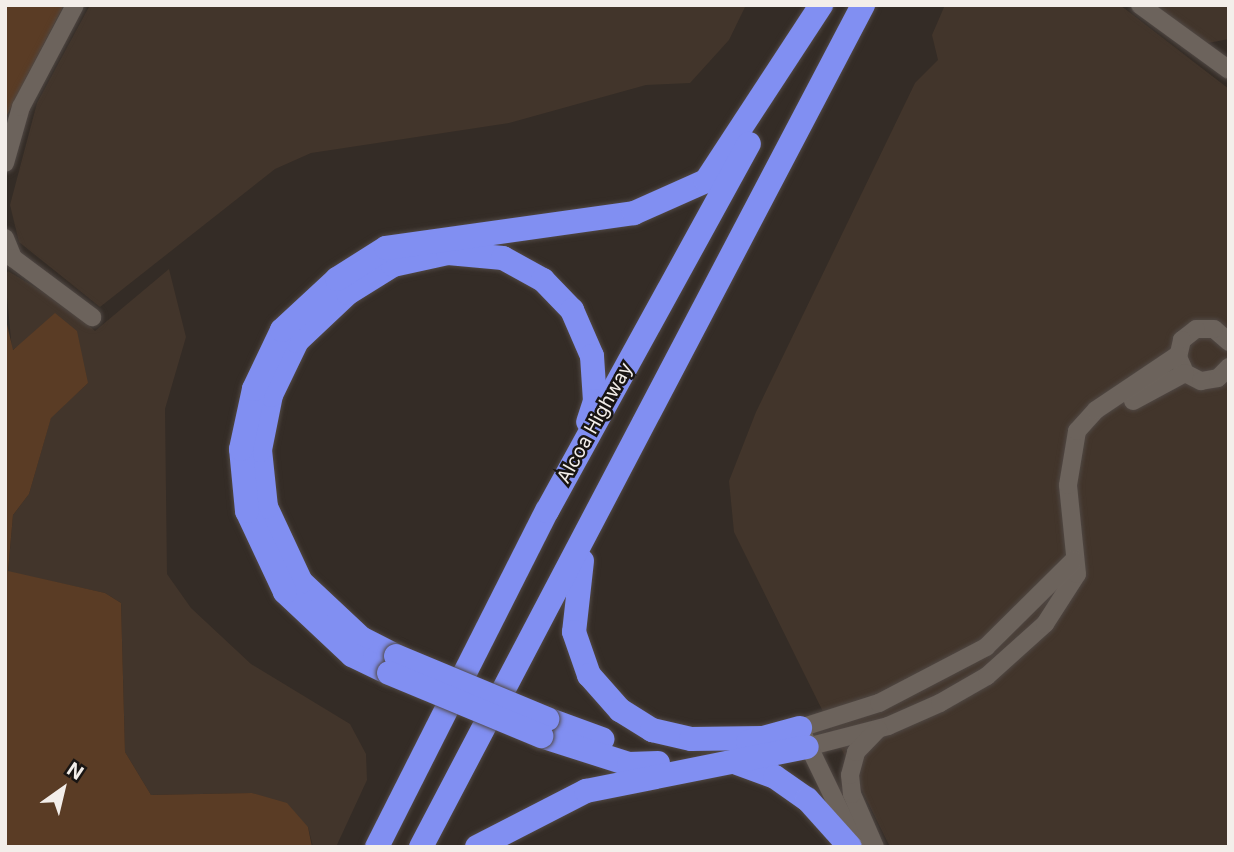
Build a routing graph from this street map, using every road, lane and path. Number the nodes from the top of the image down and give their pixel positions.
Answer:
1 (75, 5) edge
2 (823, 5) edge
3 (863, 5) edge
4 (1140, 5) edge
5 (1229, 71) edge
6 (5, 163) edge
7 (5, 238) edge
8 (92, 317) dead end
9 (1229, 342) edge
10 (1178, 355) junction
11 (1229, 367) edge
12 (1185, 373) junction
13 (1074, 448) junction
14 (577, 456) junction
15 (589, 534) junction
16 (1074, 560) junction
17 (393, 664) junction
18 (544, 728) junction
19 (880, 728) junction
20 (762, 738) junction
21 (803, 738) junction
22 (740, 763) junction
23 (377, 847) edge
24 (421, 847) edge
25 (477, 847) edge
26 (850, 847) edge
27 (858, 847) edge
28 (876, 847) edge

1 - 6 street
2 - 14 highway, Alcoa Highway
2 - 17 highway
3 - 15 highway
4 - 5 street
7 - 8 street
9 - 10 street
10 - 12 street
10 - 13 street
11 - 12 street
12 - 13 street
13 - 16 street
14 - 17 highway
14 - 23 highway, Alcoa Highway
15 - 20 highway
15 - 24 highway
16 - 19 street
16 - 21 street
17 - 18 highway, bridge
18 - 20 highway
18 - 22 highway
19 - 21 street
19 - 28 street
20 - 21 highway
21 - 22 highway
21 - 27 street
22 - 25 highway
22 - 26 highway

